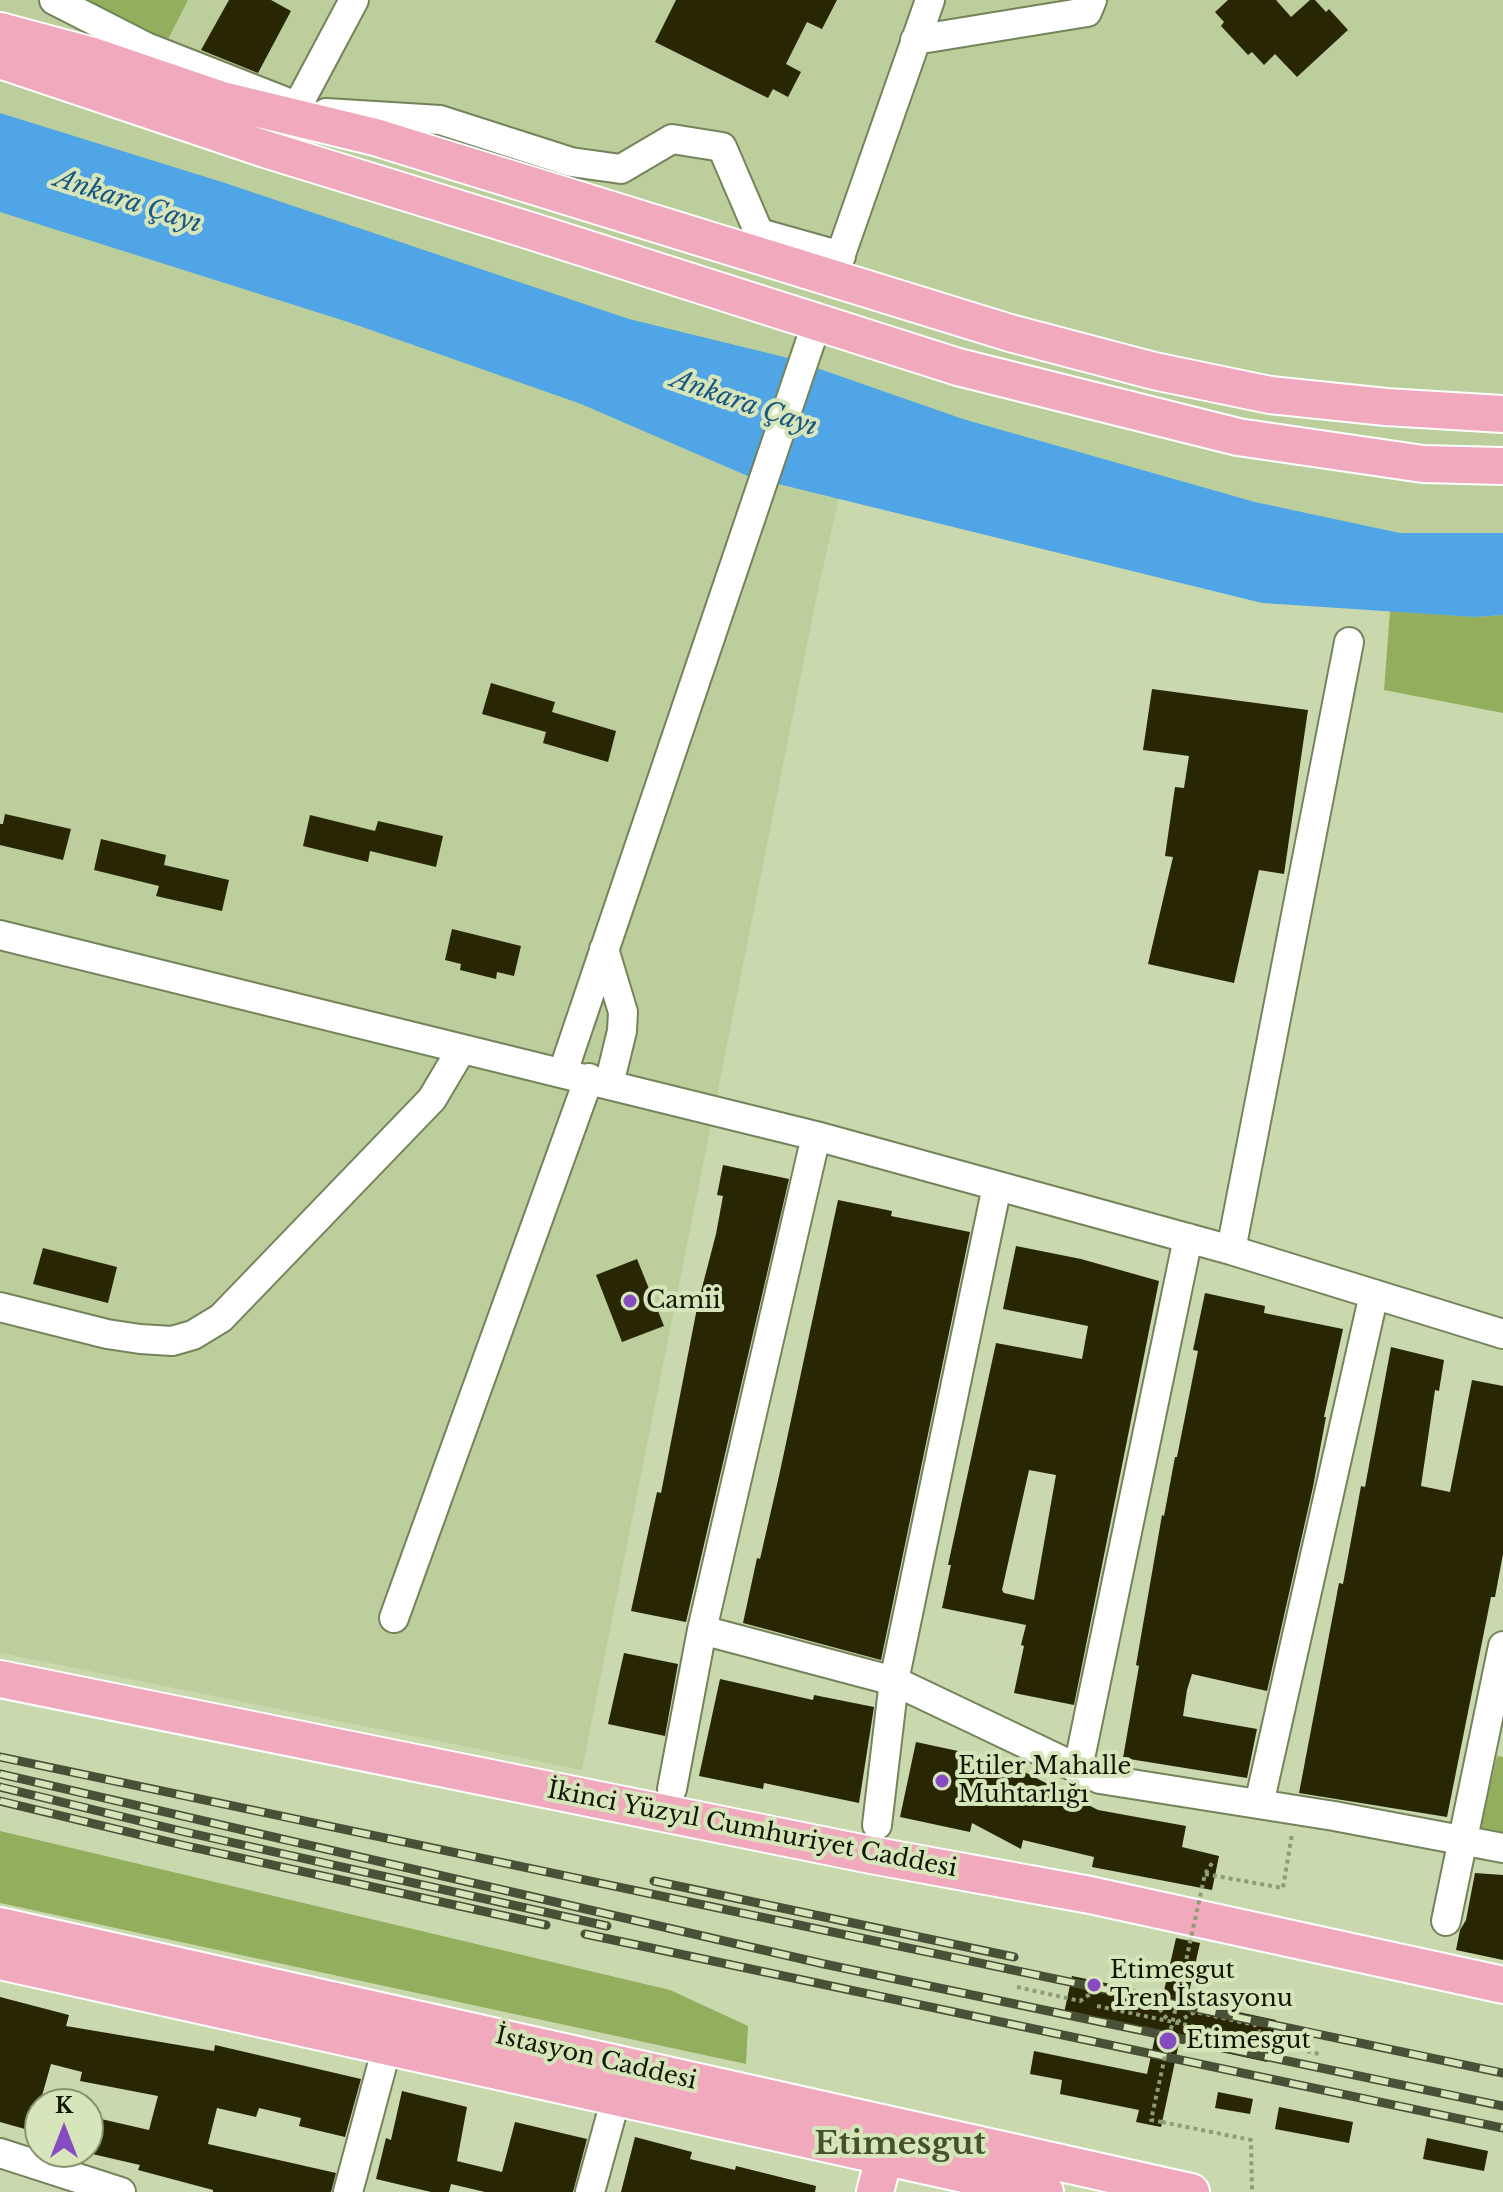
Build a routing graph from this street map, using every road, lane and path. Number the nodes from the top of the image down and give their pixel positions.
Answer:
1 (54, 0) edge
2 (930, 0) edge
3 (1092, 0) edge
4 (344, 4) edge
5 (0, 31) edge
6 (915, 40) junction
7 (0, 60) edge
8 (297, 107) junction
9 (837, 266) junction
10 (811, 338) junction
11 (1503, 414) edge
12 (1503, 466) edge
13 (1349, 642) dead end
14 (0, 935) edge
15 (604, 949) junction
16 (461, 1050) junction
17 (587, 1078) junction
18 (816, 1136) junction
19 (997, 1186) junction
20 (1188, 1238) junction
21 (1231, 1250) junction
22 (1374, 1294) junction
23 (0, 1307) edge
24 (1503, 1334) edge
25 (394, 1618) dead end
26 (702, 1630) junction
27 (1503, 1646) edge
28 (0, 1679) edge
29 (894, 1681) junction
30 (1078, 1768) junction
31 (672, 1789) dead end
32 (1259, 1804) junction
33 (1296, 1810) junction
34 (877, 1825) dead end
35 (1463, 1841) junction
36 (1503, 1848) edge
37 (1214, 1860) dead end
38 (1205, 1874) junction
39 (1446, 1921) dead end
40 (0, 1926) edge
41 (0, 1961) edge
42 (1503, 1985) edge
43 (1017, 1987) dead end
44 (1097, 2006) dead end
45 (1172, 2021) junction
46 (1249, 2038) dead end
47 (387, 2047) junction
48 (1319, 2054) dead end
49 (616, 2098) junction
50 (0, 2153) edge
51 (903, 2154) edge
52 (121, 2192) edge
53 (348, 2192) edge
54 (590, 2192) edge
55 (875, 2192) edge
56 (1045, 2192) edge
57 (1191, 2192) edge
58 (1252, 2192) edge

1 - 8 street
2 - 6 street
3 - 6 street
4 - 8 street
5 - 9 main road
6 - 9 street
7 - 10 main road
8 - 9 street
9 - 10 main road
9 - 11 main road
10 - 12 main road
10 - 15 street
13 - 21 street
14 - 16 street
15 - 17 street
15 - 17 street
16 - 17 street
16 - 23 street
17 - 18 street
17 - 25 street
18 - 19 street
18 - 26 street
19 - 20 street
19 - 29 street
20 - 21 street
20 - 30 street
21 - 22 street
22 - 24 street
22 - 32 street
26 - 29 street
26 - 31 street
27 - 35 street
28 - 42 main road, İkinci Yüzyıl Cumhuriyet Caddesi
29 - 30 street
29 - 34 street
30 - 32 street
32 - 33 street
33 - 35 street
33 - 38 path
35 - 36 street
35 - 39 street
37 - 38 path, bridge
38 - 45 path, bridge
40 - 51 main road, İstasyon Caddesi
41 - 47 main road, İstasyon Caddesi
43 - 45 path
44 - 45 path
45 - 46 path
45 - 48 path
45 - 58 path, bridge
47 - 49 main road, İstasyon Caddesi
47 - 53 street
49 - 51 main road, İstasyon Caddesi
49 - 54 street
50 - 52 street
51 - 55 main road
51 - 56 main road, İstasyon Caddesi
51 - 57 main road, İstasyon Caddesi

